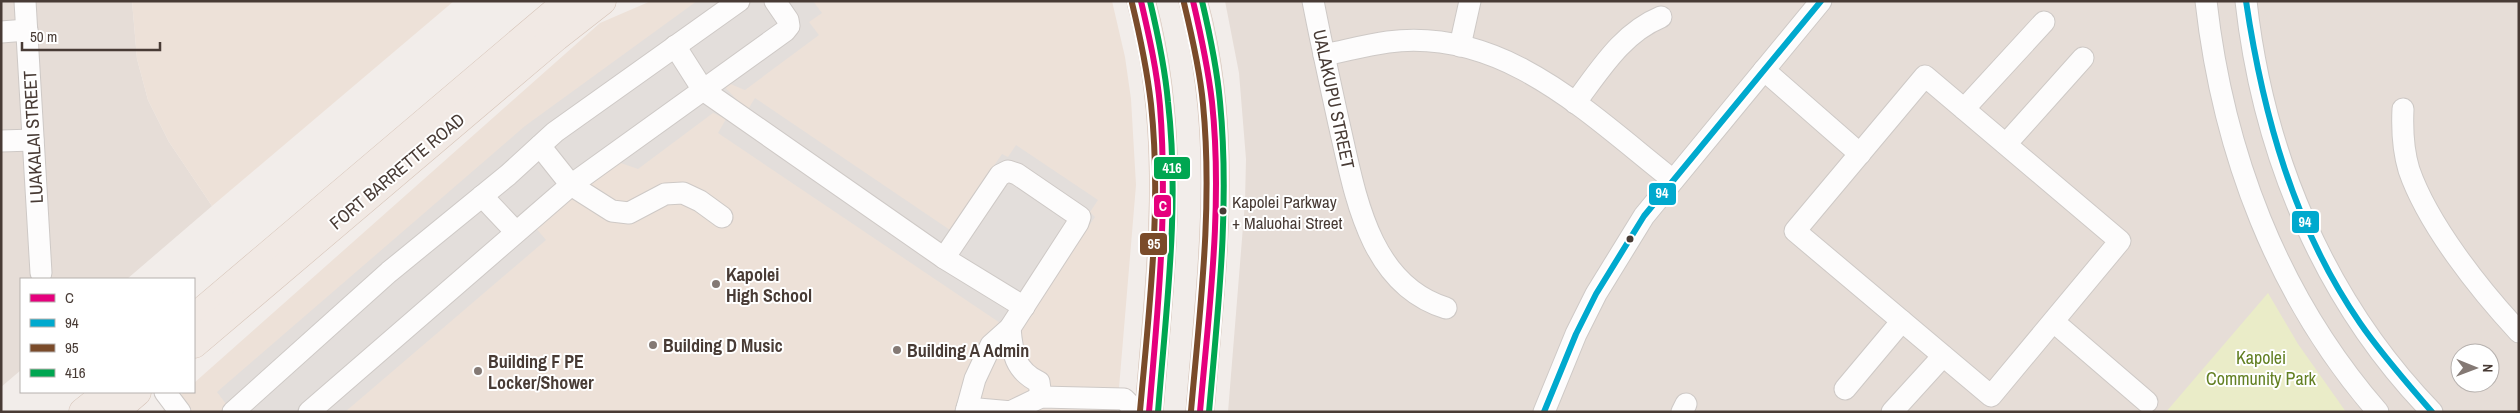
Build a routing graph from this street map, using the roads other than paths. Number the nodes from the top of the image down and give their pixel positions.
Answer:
1 (25, 1) edge
2 (568, 1) edge
3 (602, 1) edge
4 (739, 1) edge
5 (774, 1) edge
6 (1141, 1) edge
7 (1194, 1) edge
8 (1313, 1) edge
9 (1470, 1) edge
10 (1821, 1) edge
11 (2206, 1) edge
12 (2246, 1) edge
13 (1661, 17) dead end
14 (2044, 22) dead end
15 (27, 30) junction
16 (1, 32) edge
17 (675, 46) junction
18 (1460, 46) junction
19 (1324, 55) junction
20 (2083, 58) dead end
21 (1764, 70) junction
22 (703, 90) junction
23 (1575, 103) junction
24 (1964, 109) junction
25 (2403, 110) dead end
26 (33, 140) junction
27 (1, 141) edge
28 (2006, 144) junction
29 (540, 146) junction
30 (1860, 154) junction
31 (1673, 180) junction
32 (570, 185) junction
33 (482, 196) junction
34 (722, 217) dead end
35 (516, 232) junction
36 (944, 258) junction
37 (41, 273) dead end
38 (1024, 307) junction
39 (1446, 308) dead end
40 (195, 317) edge
41 (2515, 319) edge
42 (1902, 321) junction
43 (2054, 322) junction
44 (1010, 328) junction
45 (195, 343) edge
46 (1943, 356) junction
47 (1845, 389) dead end
48 (107, 393) edge
49 (136, 393) edge
50 (165, 393) edge
51 (1041, 397) junction
52 (2148, 402) dead end
53 (238, 410) edge
54 (966, 410) edge
55 (83, 412) edge
56 (114, 412) edge
57 (180, 412) edge
58 (309, 412) edge
59 (1012, 412) edge
60 (1138, 412) edge
61 (1149, 412) edge
62 (1200, 412) edge
63 (1544, 412) edge
64 (1892, 412) edge
65 (2378, 412) edge
66 (2432, 412) edge

1 - 15 street, LUAKALAI STREET
2 - 40 main road, FORT BARRETTE ROAD
3 - 45 main road, FORT BARRETTE ROAD
4 - 17 street
5 - 22 street
6 - 61 main road
7 - 62 main road
8 - 19 street, UALAKUPU STREET
9 - 18 street
10 - 21 street
11 - 65 street
12 - 66 street
13 - 23 street
14 - 24 street
15 - 16 street
15 - 26 street, LUAKALAI STREET
17 - 22 street
17 - 29 street
18 - 19 street
18 - 23 street
19 - 39 street, UALAKUPU STREET
20 - 28 street
21 - 30 street
21 - 31 street
22 - 32 street
22 - 36 street
23 - 31 street
24 - 28 street
24 - 30 street
25 - 41 street
26 - 27 street
26 - 37 street, LUAKALAI STREET
28 - 43 street
29 - 32 street
29 - 33 street
30 - 42 street
31 - 63 street
32 - 34 street
32 - 35 street
33 - 35 street
33 - 53 street
35 - 58 street
36 - 38 street
36 - 38 street
38 - 44 street
42 - 46 street
42 - 47 street
43 - 46 street
43 - 52 street
44 - 51 street
44 - 54 street
46 - 64 street
48 - 55 main road
49 - 56 main road
50 - 57 street
51 - 59 street
51 - 60 street
54 - 59 street

